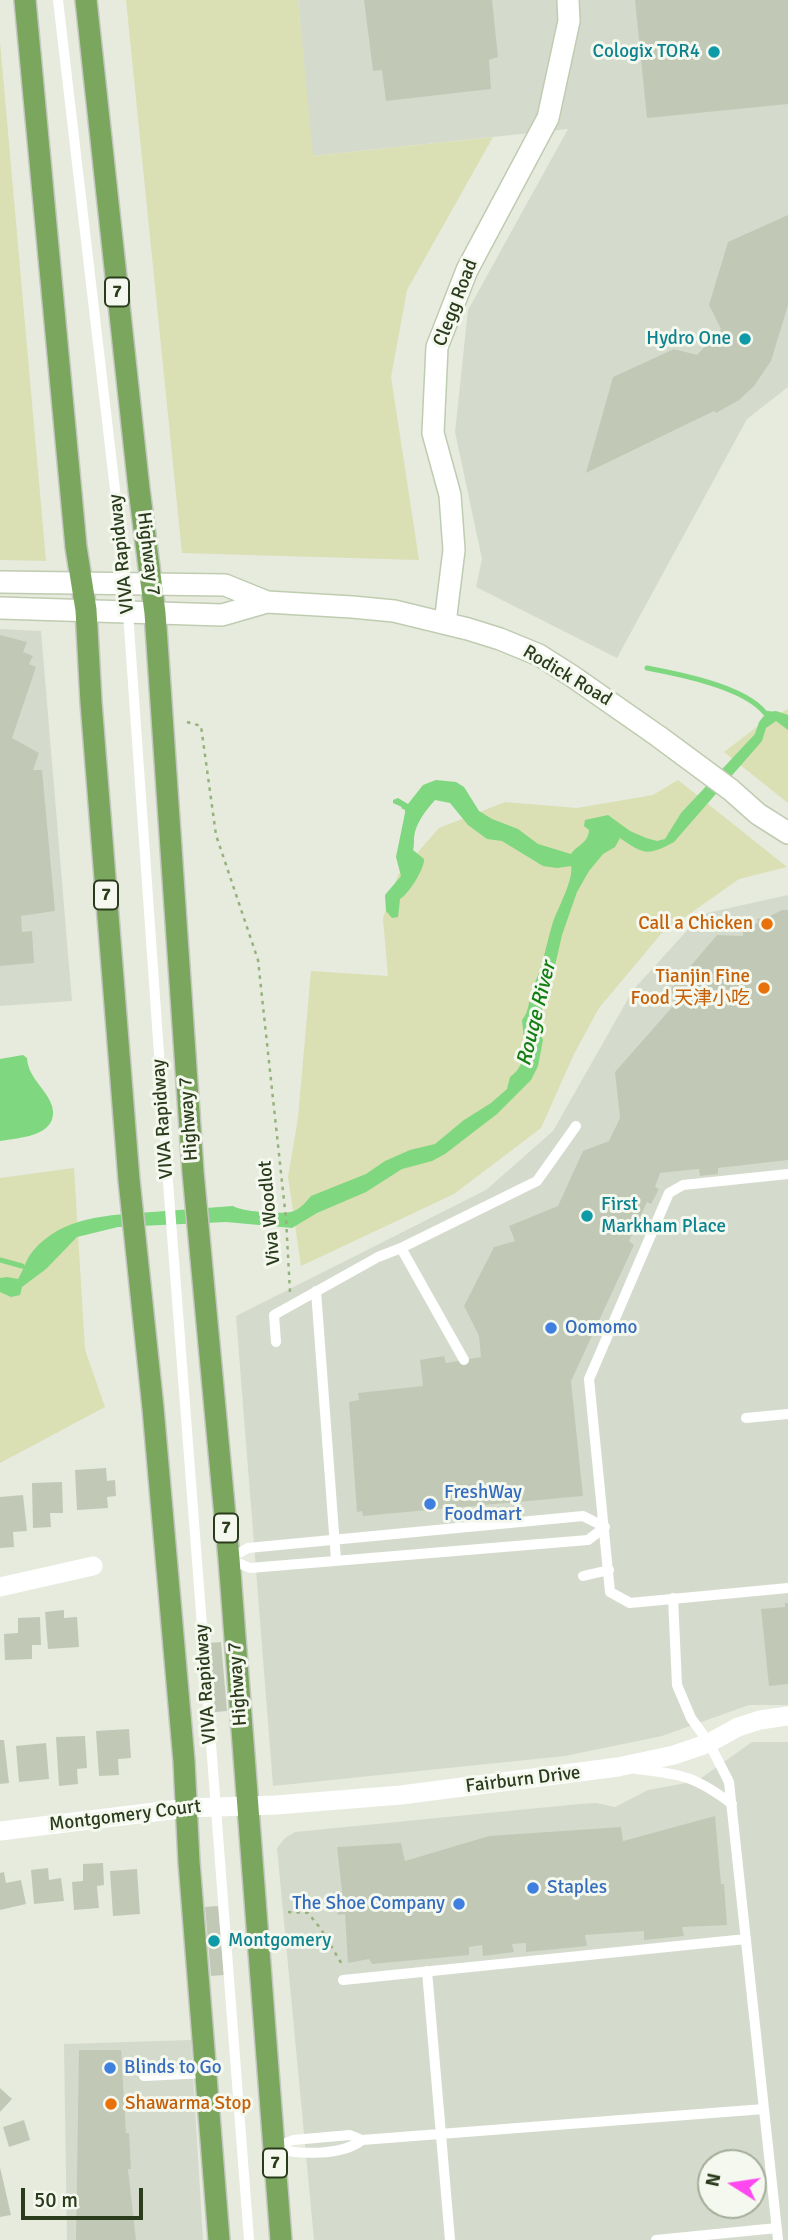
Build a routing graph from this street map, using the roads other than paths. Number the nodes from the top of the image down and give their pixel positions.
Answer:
1 (25, 0) edge
2 (58, 0) edge
3 (86, 0) edge
4 (568, 0) edge
5 (0, 582) edge
6 (82, 582) junction
7 (126, 584) junction
8 (151, 585) junction
9 (267, 603) junction
10 (0, 608) edge
11 (86, 610) junction
12 (128, 613) junction
13 (155, 613) junction
14 (445, 623) junction
15 (788, 832) edge
16 (576, 1126) dead end
17 (788, 1174) edge
18 (401, 1248) junction
19 (316, 1291) junction
20 (276, 1342) dead end
21 (464, 1360) dead end
22 (788, 1414) edge
23 (746, 1418) dead end
24 (605, 1527) junction
25 (334, 1540) junction
26 (229, 1559) junction
27 (336, 1560) junction
28 (93, 1566) dead end
29 (609, 1570) junction
30 (583, 1576) dead end
31 (0, 1587) edge
32 (788, 1588) edge
33 (673, 1598) junction
34 (788, 1716) edge
35 (709, 1743) junction
36 (618, 1767) junction
37 (250, 1804) junction
38 (732, 1804) junction
39 (216, 1806) junction
40 (187, 1808) junction
41 (0, 1831) edge
42 (746, 1939) junction
43 (427, 1971) junction
44 (345, 1975) road end
45 (206, 2073) junction
46 (144, 2076) dead end
47 (764, 2109) junction
48 (441, 2134) junction
49 (274, 2148) junction
50 (777, 2228) junction
51 (219, 2240) edge
52 (249, 2240) edge
53 (281, 2240) edge
54 (450, 2240) edge
55 (656, 2240) edge
56 (778, 2240) edge

1 - 6 main road, 7
2 - 7 lane, VIVA Rapidway
3 - 8 main road, Highway 7 / 7
4 - 14 main road, Clegg Road
5 - 6 main road, Rodick Road
6 - 7 main road, Rodick Road
6 - 11 main road, 7
7 - 8 main road, Rodick Road
7 - 12 lane, VIVA Rapidway
8 - 9 main road, Rodick Road
8 - 13 main road, Highway 7 / 7
9 - 13 main road, Rodick Road
9 - 14 main road, Rodick Road
10 - 11 main road, Rodick Road
11 - 12 main road, Rodick Road
11 - 40 main road, 7
12 - 13 main road, Rodick Road
12 - 39 lane, VIVA Rapidway
13 - 26 main road, Highway 7 / 7
14 - 15 main road, Rodick Road
16 - 18 lane
17 - 24 lane
18 - 19 lane
18 - 21 lane
19 - 20 lane
19 - 25 lane
22 - 23 lane
24 - 25 lane
24 - 27 lane
24 - 29 lane
25 - 26 lane
25 - 27 lane
26 - 27 lane
26 - 37 main road, Highway 7 / 7
28 - 31 street
29 - 30 lane
29 - 33 lane
32 - 33 lane
33 - 35 lane
34 - 35 street, Fairburn Drive
35 - 36 street, Fairburn Drive
35 - 38 lane
36 - 37 street, Fairburn Drive
36 - 38 lane
37 - 39 street, Montgomery Court
37 - 49 main road, Highway 7 / 7
38 - 42 lane
39 - 40 street, Montgomery Court
39 - 52 lane, VIVA Rapidway
40 - 41 street, Montgomery Court
40 - 45 main road, 7
42 - 43 lane
42 - 47 lane
43 - 44 lane
43 - 48 lane
45 - 46 lane
45 - 51 main road, 7
47 - 48 lane
47 - 50 lane
48 - 49 lane
48 - 54 lane
49 - 53 main road, Highway 7 / 7
50 - 55 lane
50 - 56 lane

